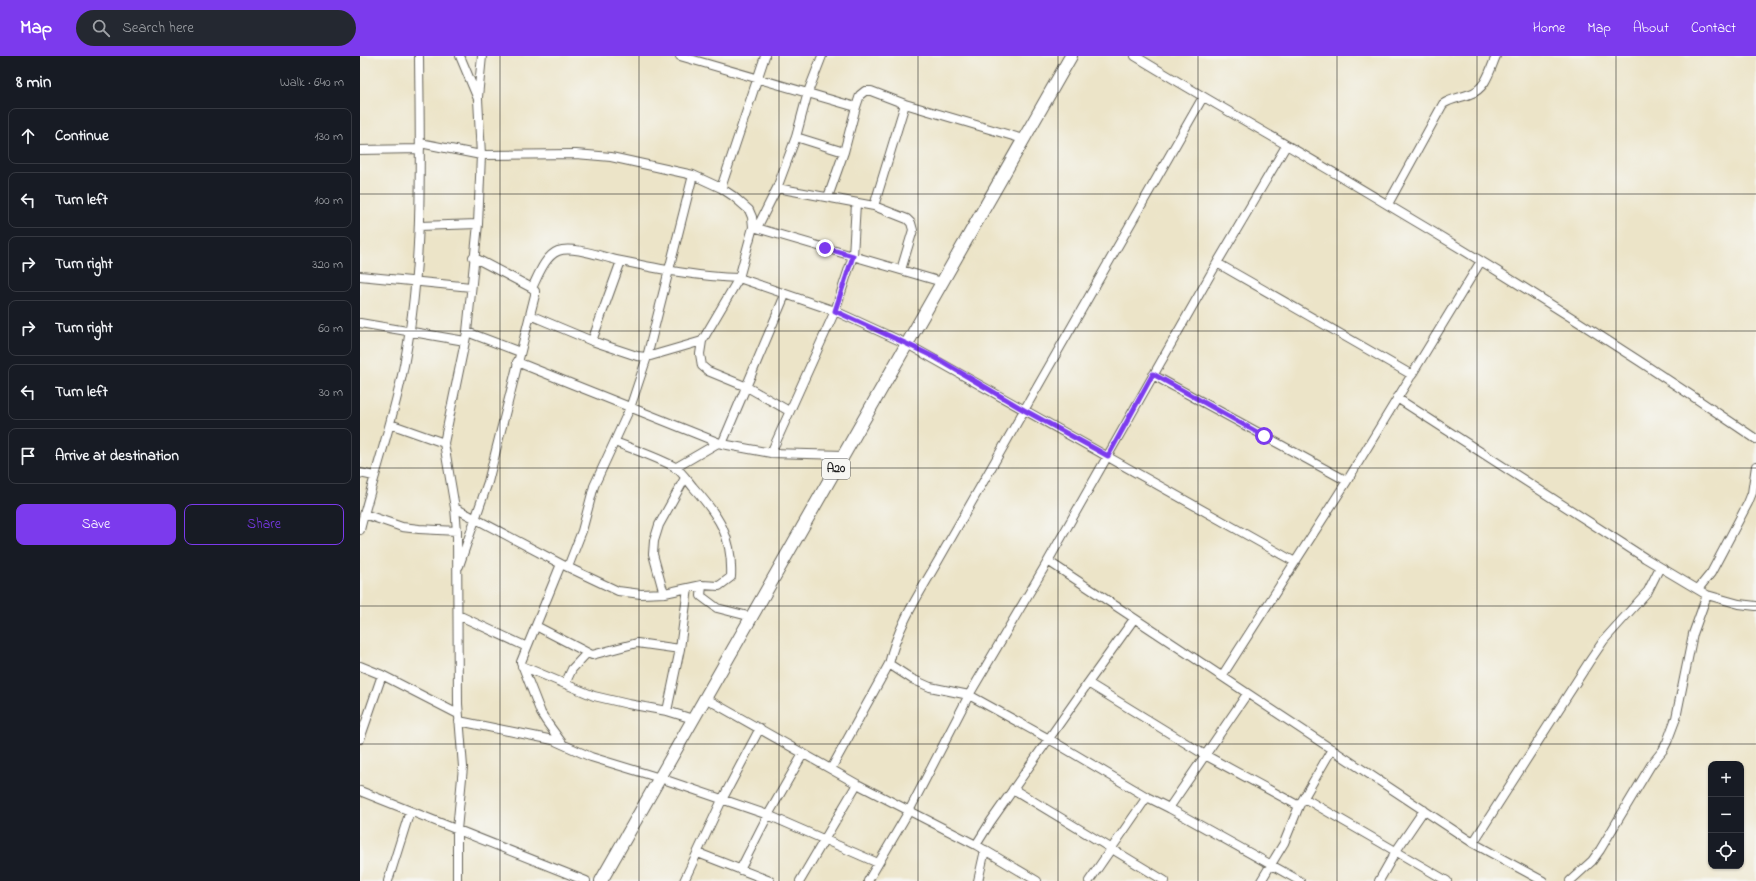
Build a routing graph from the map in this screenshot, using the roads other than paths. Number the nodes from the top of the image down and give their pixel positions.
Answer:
1 (419, 56) edge
2 (460, 56) edge
3 (482, 56) edge
4 (680, 56) edge
5 (765, 56) edge
6 (822, 56) edge
7 (1071, 56) edge
8 (1135, 56) edge
9 (1496, 56) edge
10 (756, 79) junction
11 (808, 92) junction
12 (1203, 97) junction
13 (478, 99) junction
14 (905, 104) junction
15 (856, 107) junction
16 (796, 137) junction
17 (1023, 139) junction
18 (420, 146) junction
19 (1286, 146) junction
20 (360, 150) edge
21 (844, 152) junction
22 (481, 155) junction
23 (693, 175) junction
24 (721, 188) junction
25 (777, 188) junction
26 (828, 197) junction
27 (856, 203) junction
28 (1388, 204) junction
29 (874, 206) junction
30 (478, 224) junction
31 (418, 226) junction
32 (755, 228) junction
33 (853, 256) junction
34 (473, 257) junction
35 (621, 261) junction
36 (1481, 261) junction
37 (1217, 262) junction
38 (669, 270) junction
39 (901, 270) junction
40 (360, 276) edge
41 (739, 278) junction
42 (415, 282) junction
43 (942, 282) junction
44 (472, 287) junction
45 (532, 288) junction
46 (785, 295) junction
47 (835, 311) junction
48 (530, 315) junction
49 (360, 323) edge
50 (409, 330) junction
51 (467, 332) junction
52 (465, 341) junction
53 (592, 341) junction
54 (702, 341) junction
55 (907, 344) junction
56 (520, 352) junction
57 (647, 357) junction
58 (517, 362) junction
59 (1153, 374) junction
60 (1412, 375) junction
61 (747, 387) junction
62 (1397, 398) junction
63 (630, 408) junction
64 (1024, 410) junction
65 (789, 411) junction
66 (390, 424) junction
67 (1756, 439) edge
68 (616, 442) junction
69 (444, 443) junction
70 (720, 444) junction
71 (770, 453) junction
72 (844, 454) junction
73 (1108, 456) junction
74 (1756, 466) edge
75 (675, 468) junction
76 (360, 473) edge
77 (374, 476) junction
78 (685, 478) junction
79 (1347, 481) junction
80 (455, 508) junction
81 (364, 514) junction
82 (474, 519) junction
83 (360, 530) edge
84 (457, 531) junction
85 (1048, 561) junction
86 (1295, 562) junction
87 (565, 566) junction
88 (1660, 567) junction
89 (457, 572) junction
90 (702, 585) junction
91 (688, 588) junction
92 (1698, 589) junction
93 (665, 593) junction
94 (1707, 595) junction
95 (1756, 606) edge
96 (458, 615) junction
97 (752, 617) junction
98 (1134, 619) junction
99 (536, 626) junction
100 (527, 647) junction
101 (680, 649) junction
102 (587, 653) junction
103 (889, 664) junction
104 (360, 666) edge
105 (522, 666) junction
106 (382, 675) junction
107 (1222, 676) junction
108 (1088, 682) junction
109 (565, 684) junction
110 (1247, 694) junction
111 (969, 695) junction
112 (705, 698) junction
113 (667, 710) junction
114 (459, 717) junction
115 (693, 719) junction
116 (362, 728) edge
117 (760, 728) junction
118 (360, 739) edge
119 (1049, 739) junction
120 (563, 744) junction
121 (1332, 749) junction
122 (803, 754) junction
123 (1205, 755) junction
124 (831, 769) junction
125 (660, 778) junction
126 (857, 784) junction
127 (1013, 789) junction
128 (360, 791) edge
129 (1147, 797) junction
130 (1304, 798) junction
131 (722, 800) junction
132 (1299, 806) junction
133 (1170, 808) junction
134 (1424, 810) junction
135 (410, 811) junction
136 (909, 811) junction
137 (768, 815) junction
138 (457, 830) junction
139 (824, 840) junction
140 (1473, 843) junction
141 (976, 845) junction
142 (1111, 848) junction
143 (985, 850) junction
144 (1396, 851) junction
145 (698, 853) junction
146 (878, 863) junction
147 (1270, 866) junction
148 (740, 870) junction
149 (388, 881) edge
150 (457, 881) edge
151 (586, 881) edge
152 (601, 881) edge
153 (684, 881) edge
154 (770, 881) edge
155 (800, 881) edge
156 (868, 881) edge
157 (978, 881) edge
158 (1037, 881) edge
159 (1089, 881) edge
160 (1165, 881) edge
161 (1261, 881) edge
162 (1300, 881) edge
163 (1378, 881) edge
164 (1447, 881) edge
165 (1543, 881) edge
166 (1570, 881) edge

1 - 18 street
2 - 13 street
3 - 13 street
4 - 10 street
5 - 10 street
6 - 11 street
7 - 17 main road, A20
8 - 12 street
9 - 28 street
10 - 11 street
10 - 24 street
11 - 15 street
11 - 16 street
12 - 19 street
12 - 64 street
13 - 22 street
14 - 15 street
14 - 17 street
14 - 29 street
15 - 21 street
16 - 21 street
16 - 25 street
17 - 43 main road, A20
18 - 20 street
18 - 22 street
18 - 31 street
19 - 28 street
19 - 37 street
21 - 26 street
22 - 23 street
22 - 30 street
23 - 24 street
23 - 38 street
24 - 32 street
25 - 26 street
25 - 32 street
26 - 27 street
27 - 29 street
27 - 33 street
28 - 36 street
29 - 39 street
30 - 31 street
30 - 34 street
31 - 42 street
32 - 33 street
32 - 41 street
33 - 39 street
33 - 47 street
34 - 44 street
34 - 45 street
35 - 38 street
35 - 45 street
35 - 53 street
36 - 60 street
36 - 67 street
37 - 59 street
37 - 60 street
38 - 41 street
38 - 57 street
39 - 43 street
40 - 42 street
41 - 46 street
41 - 54 street
42 - 44 street
42 - 50 street
43 - 55 main road, A20
44 - 51 street
45 - 48 street
46 - 47 street
46 - 61 street
47 - 55 street
47 - 65 street
48 - 53 street
48 - 56 street
49 - 50 street
50 - 52 street
50 - 66 street
51 - 52 street
51 - 56 street
52 - 69 street
53 - 57 street
54 - 57 street
54 - 61 street
55 - 64 street
55 - 72 main road, A20
56 - 58 street
57 - 63 street
58 - 63 street
58 - 82 street
59 - 73 street
59 - 79 street
60 - 62 street
61 - 65 street
61 - 70 street
62 - 79 street
62 - 88 street
63 - 68 street
63 - 70 street
64 - 73 street
64 - 103 street
65 - 71 street
66 - 69 street
66 - 77 street
68 - 75 street
68 - 87 street
69 - 80 street
70 - 71 street
70 - 75 street
71 - 72 street
72 - 97 main road, A20
73 - 85 street
73 - 86 street
74 - 92 street
75 - 78 street
76 - 77 street
77 - 81 street
78 - 90 street
78 - 93 street
79 - 86 street
80 - 82 street
80 - 84 street
81 - 83 street
81 - 84 street
82 - 87 street
82 - 89 street
84 - 89 street
85 - 98 street
85 - 111 street
86 - 107 street
87 - 93 street
87 - 99 street
88 - 92 street
88 - 140 street
89 - 96 street
90 - 91 street
90 - 97 street
91 - 93 street
91 - 101 street
92 - 94 street
94 - 95 street
94 - 166 street
96 - 100 street
96 - 114 street
97 - 112 main road, A20
98 - 107 street
98 - 108 street
99 - 100 street
99 - 102 street
100 - 105 street
101 - 102 street
101 - 113 street
102 - 109 street
103 - 111 street
103 - 124 street
104 - 106 street
105 - 109 street
105 - 120 street
106 - 114 street
106 - 116 street
107 - 110 street
108 - 119 street
108 - 123 street
109 - 113 street
110 - 121 street
110 - 123 street
111 - 119 street
111 - 136 street
112 - 115 main road, A20
112 - 117 street
113 - 115 street
114 - 120 street
114 - 138 street
115 - 125 main road, A20
116 - 118 street
117 - 122 street
117 - 131 street
119 - 127 street
119 - 129 street
120 - 125 street
121 - 130 street
121 - 134 street
122 - 124 street
122 - 137 street
123 - 132 street
123 - 133 street
124 - 126 street
125 - 131 street
125 - 152 main road, A20
126 - 136 street
126 - 139 street
127 - 141 street
127 - 142 street
128 - 135 street
129 - 133 street
129 - 142 street
130 - 132 street
130 - 144 street
131 - 137 street
131 - 145 street
132 - 147 street
133 - 147 street
134 - 140 street
134 - 144 street
135 - 138 street
135 - 149 street
136 - 141 street
136 - 146 street
137 - 139 street
137 - 148 street
138 - 150 street
138 - 151 street
139 - 146 street
139 - 155 street
140 - 165 street
141 - 143 street
142 - 159 street
142 - 160 street
143 - 157 street
143 - 158 street
144 - 163 street
144 - 164 street
145 - 148 street
145 - 153 street
146 - 156 street
147 - 161 street
147 - 162 street
148 - 154 street

